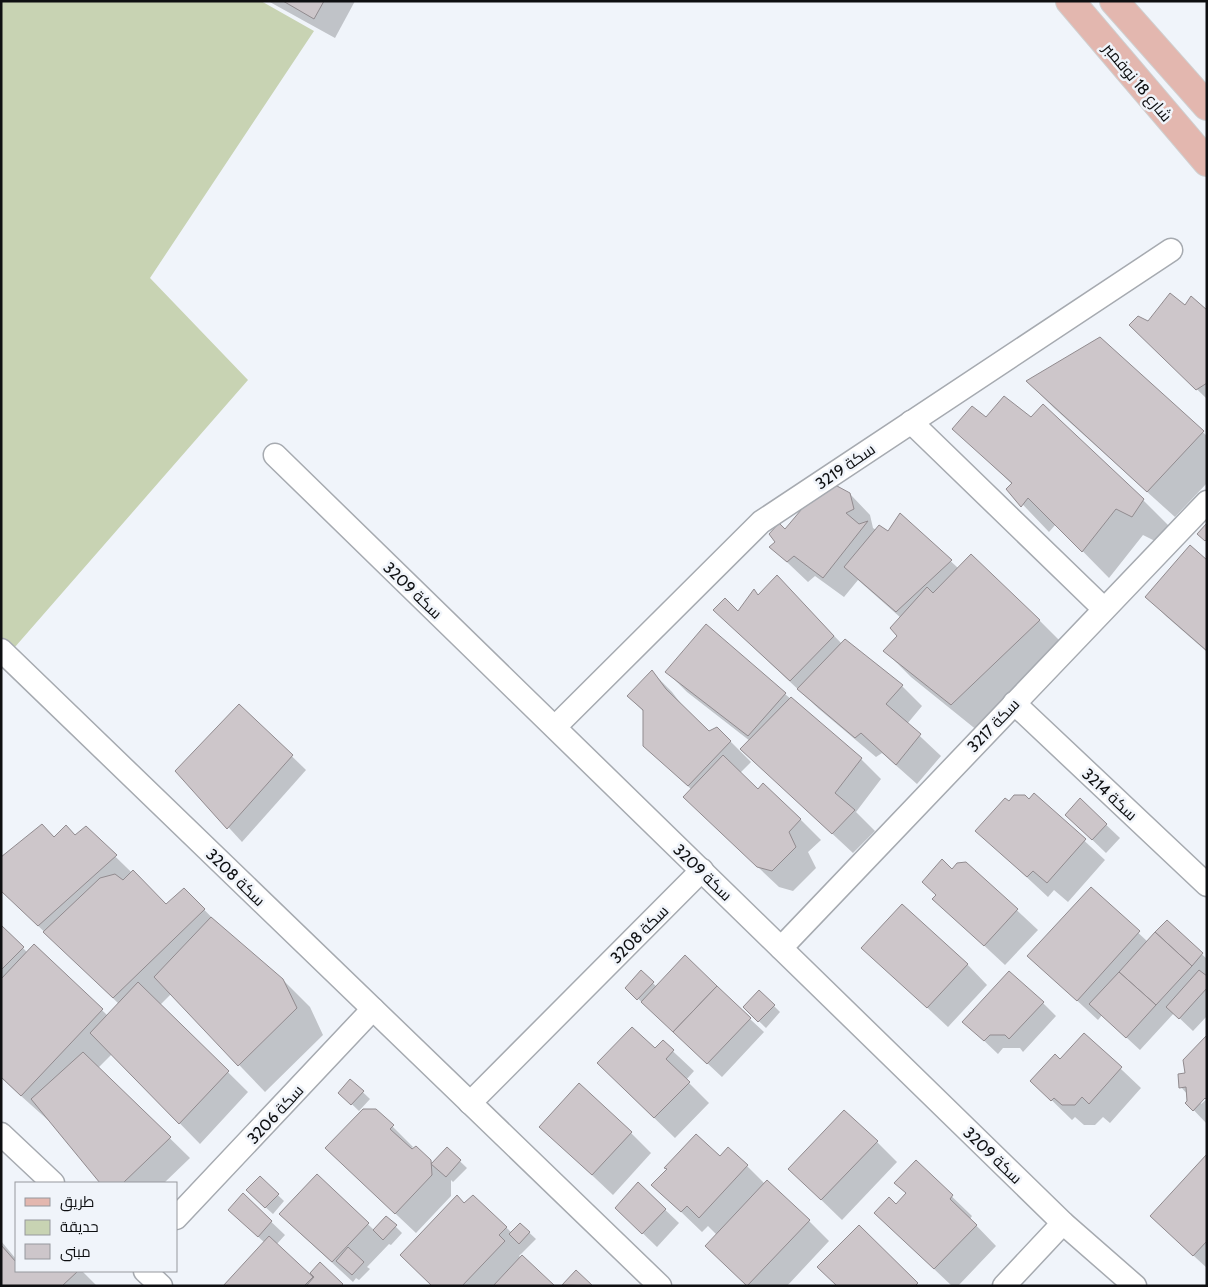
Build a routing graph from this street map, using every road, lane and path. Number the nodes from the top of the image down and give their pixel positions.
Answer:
1 (1070, 1) edge
2 (1114, 1) edge
3 (1207, 106) edge
4 (1207, 162) edge
5 (1171, 250) dead end
6 (911, 422) junction
7 (275, 455) dead end
8 (1207, 502) edge
9 (1104, 609) junction
10 (1, 650) edge
11 (1014, 703) junction
12 (555, 727) junction
13 (702, 870) junction
14 (1207, 885) edge
15 (781, 948) junction
16 (373, 1009) junction
17 (470, 1103) junction
18 (1, 1134) edge
19 (52, 1182) edge
20 (178, 1216) edge
21 (1063, 1222) junction
22 (146, 1272) edge
23 (161, 1286) edge
24 (660, 1286) edge
25 (1004, 1286) edge
26 (1135, 1286) edge

1 - 4 main road, شارع 18 نوفمبر
2 - 3 main road
5 - 6 street, سكة 3219
6 - 9 street
6 - 12 street, سكة 3219
7 - 12 street, سكة 3209
8 - 9 street, سكة 3217
9 - 11 street, سكة 3217
10 - 16 street, سكة 3208
11 - 14 street, سكة 3214
11 - 15 street, سكة 3217
12 - 13 street, سكة 3209
13 - 15 street, سكة 3209
13 - 17 street, سكة 3208
15 - 21 street, سكة 3209
16 - 17 street, سكة 3208
16 - 20 street, سكة 3206
17 - 24 street, سكة 3208
18 - 19 street
21 - 25 street
21 - 26 street, سكة 3209
22 - 23 street

